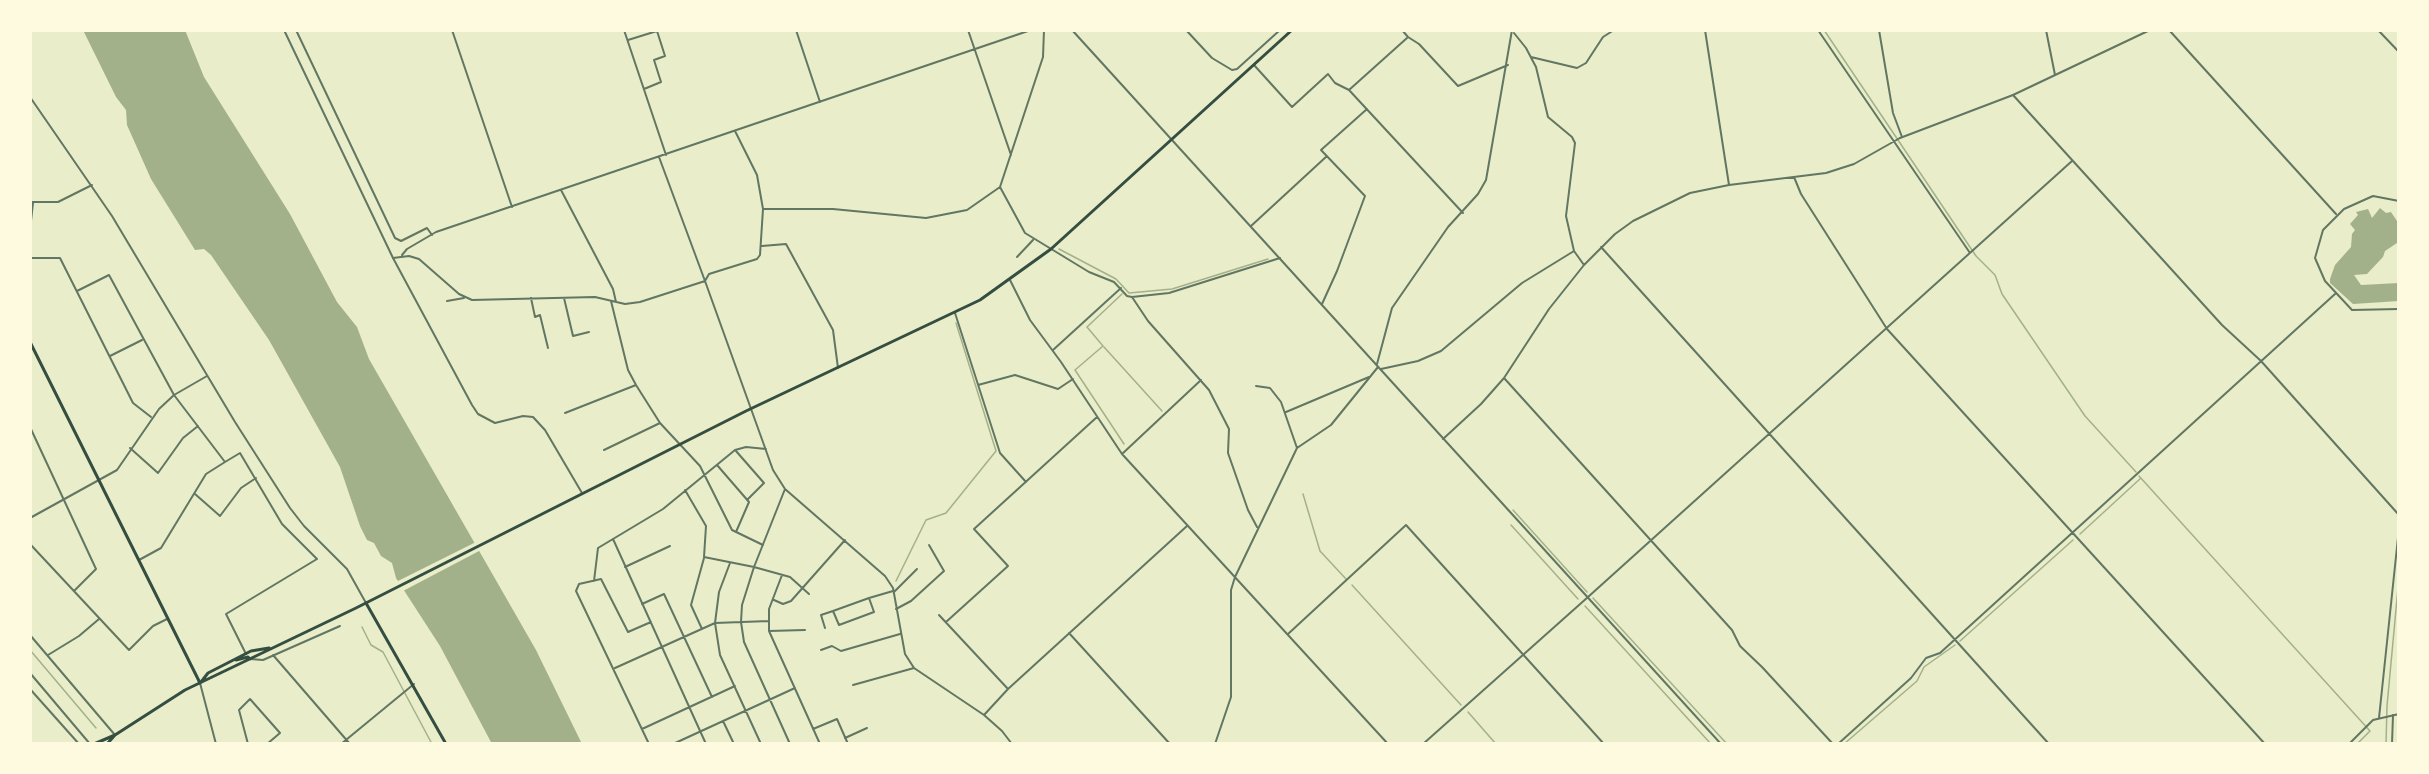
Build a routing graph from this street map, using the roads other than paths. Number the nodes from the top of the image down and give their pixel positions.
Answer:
1 (284, 30) edge
2 (296, 30) edge
3 (452, 30) edge
4 (624, 30) edge
5 (796, 30) edge
6 (968, 30) edge
7 (1031, 30) edge
8 (1044, 30) edge
9 (1072, 30) edge
10 (1186, 30) edge
11 (1280, 30) edge
12 (1292, 30) edge
13 (1402, 30) edge
14 (1614, 30) edge
15 (1705, 30) edge
16 (1818, 30) edge
17 (1879, 30) edge
18 (2046, 30) edge
19 (2150, 30) edge
20 (2169, 30) edge
21 (2378, 30) edge
22 (1513, 31) edge
23 (1408, 37) junction
24 (627, 41) junction
25 (975, 50) junction
26 (2399, 52) edge
27 (1531, 57) junction
28 (1254, 65) junction
29 (1508, 65) junction
30 (2055, 75) junction
31 (644, 89) junction
32 (1349, 90) junction
33 (2013, 95) junction
34 (30, 97) edge
35 (820, 102) junction
36 (1367, 109) junction
37 (735, 131) junction
38 (1172, 138) junction
39 (1901, 138) junction
40 (1894, 142) junction
41 (666, 155) junction
42 (1011, 155) junction
43 (1327, 156) junction
44 (659, 157) junction
45 (2072, 161) junction
46 (1794, 177) junction
47 (1729, 185) junction
48 (92, 186) junction
49 (1000, 188) junction
50 (561, 190) junction
51 (2399, 201) edge
52 (32, 202) edge
53 (512, 207) junction
54 (763, 210) junction
55 (1463, 213) junction
56 (2336, 214) junction
57 (1251, 226) junction
58 (30, 230) edge
59 (432, 235) junction
60 (1033, 240) junction
61 (762, 246) junction
62 (1601, 248) junction
63 (1051, 249) junction
64 (1574, 251) junction
65 (1972, 252) junction
66 (402, 255) junction
67 (1017, 257) dead end
68 (30, 258) edge
69 (393, 258) junction
70 (1280, 258) junction
71 (1584, 265) junction
72 (1010, 280) junction
73 (705, 281) junction
74 (1121, 288) junction
75 (77, 291) junction
76 (2335, 294) junction
77 (1132, 297) junction
78 (464, 298) junction
79 (531, 298) junction
80 (564, 298) junction
81 (611, 301) junction
82 (447, 302) dead end
83 (616, 302) junction
84 (1322, 304) junction
85 (2399, 309) edge
86 (955, 313) junction
87 (1887, 329) junction
88 (589, 333) dead end
89 (142, 339) junction
90 (30, 342) edge
91 (548, 348) dead end
92 (32, 350) edge
93 (1053, 350) junction
94 (110, 356) junction
95 (2261, 361) junction
96 (1379, 366) junction
97 (838, 368) junction
98 (207, 376) junction
99 (1370, 377) junction
100 (1504, 378) junction
101 (1073, 379) junction
102 (1202, 380) junction
103 (636, 385) junction
104 (978, 385) junction
105 (1257, 386) dead end
106 (174, 395) junction
107 (750, 409) junction
108 (1286, 412) junction
109 (565, 413) dead end
110 (151, 417) junction
111 (1098, 417) junction
112 (660, 423) junction
113 (198, 426) junction
114 (30, 429) edge
115 (1769, 435) junction
116 (1443, 439) junction
117 (680, 444) junction
118 (130, 448) junction
119 (1297, 448) junction
120 (766, 449) junction
121 (604, 450) dead end
122 (735, 450) junction
123 (1122, 454) junction
124 (225, 462) junction
125 (716, 465) junction
126 (704, 475) junction
127 (256, 478) junction
128 (98, 481) junction
129 (1026, 482) junction
130 (786, 489) junction
131 (685, 490) junction
132 (195, 494) junction
133 (582, 494) junction
134 (65, 499) junction
135 (747, 500) junction
136 (2399, 515) edge
137 (30, 518) edge
138 (1187, 526) junction
139 (1257, 528) junction
140 (2399, 528) edge
141 (736, 532) junction
142 (2073, 532) junction
143 (613, 539) junction
144 (844, 540) junction
145 (1650, 541) junction
146 (30, 544) edge
147 (763, 545) junction
148 (929, 545) dead end
149 (670, 546) dead end
150 (704, 557) junction
151 (139, 560) junction
152 (730, 563) junction
153 (625, 567) junction
154 (754, 567) junction
155 (918, 569) dead end
156 (782, 575) junction
157 (1235, 577) junction
158 (594, 581) junction
159 (802, 589) junction
160 (74, 591) junction
161 (893, 592) junction
162 (809, 594) dead end
163 (1588, 597) junction
164 (869, 598) junction
165 (773, 600) junction
166 (366, 603) junction
167 (642, 604) junction
168 (896, 609) junction
169 (833, 611) junction
170 (939, 615) dead end
171 (99, 619) junction
172 (168, 619) junction
173 (769, 621) junction
174 (651, 622) junction
175 (741, 622) junction
176 (946, 622) junction
177 (715, 623) junction
178 (340, 626) dead end
179 (825, 628) dead end
180 (702, 629) junction
181 (805, 630) dead end
182 (769, 631) junction
183 (900, 633) junction
184 (1070, 633) junction
185 (30, 634) edge
186 (1288, 634) junction
187 (684, 637) junction
188 (1954, 640) junction
189 (272, 647) junction
190 (662, 647) junction
191 (821, 650) dead end
192 (246, 654) junction
193 (48, 655) junction
194 (1523, 655) junction
195 (273, 656) junction
196 (250, 659) junction
197 (234, 660) junction
198 (615, 668) junction
199 (914, 669) junction
200 (30, 673) edge
201 (200, 683) junction
202 (414, 684) junction
203 (853, 685) dead end
204 (735, 686) junction
205 (795, 688) junction
206 (1008, 688) junction
207 (30, 689) edge
208 (712, 697) junction
209 (770, 699) junction
210 (690, 707) junction
211 (746, 711) junction
212 (2399, 714) edge
213 (984, 715) junction
214 (2391, 716) junction
215 (2380, 718) junction
216 (723, 721) junction
217 (867, 728) dead end
218 (642, 729) junction
219 (813, 729) junction
220 (701, 731) junction
221 (113, 736) junction
222 (845, 738) junction
223 (346, 740) junction
224 (79, 744) edge
225 (92, 744) edge
226 (107, 744) edge
227 (216, 744) edge
228 (248, 744) edge
229 (267, 744) edge
230 (341, 744) edge
231 (350, 744) edge
232 (446, 744) edge
233 (649, 744) edge
234 (675, 744) edge
235 (706, 744) edge
236 (734, 744) edge
237 (761, 744) edge
238 (790, 744) edge
239 (820, 744) edge
240 (848, 744) edge
241 (1012, 744) edge
242 (1170, 744) edge
243 (1215, 744) edge
244 (1388, 744) edge
245 (1423, 744) edge
246 (1604, 744) edge
247 (1721, 744) edge
248 (1833, 744) edge
249 (1838, 744) edge
250 (2049, 744) edge
251 (2265, 744) edge
252 (2349, 744) edge
253 (2392, 744) edge

1 - 69 street
2 - 59 street
3 - 53 street
4 - 24 street
5 - 35 street
6 - 25 street
7 - 25 street
8 - 42 street
9 - 38 street
10 - 11 street
12 - 28 main road
13 - 23 street
14 - 27 street
15 - 47 street
16 - 40 street
17 - 39 street
18 - 30 street
19 - 30 street
20 - 56 street
21 - 26 street
22 - 27 street
22 - 29 street
23 - 29 street
23 - 32 street
24 - 31 street
24 - 31 street
25 - 35 street
25 - 42 street
27 - 64 street
28 - 32 street
28 - 38 main road
29 - 55 street
30 - 33 street
31 - 41 street
32 - 36 street
33 - 39 street
33 - 45 street
34 - 48 street
35 - 37 street
36 - 43 street
36 - 55 street
37 - 41 street
37 - 54 street
38 - 57 street
38 - 63 main road
39 - 40 street
40 - 46 street
40 - 65 street
41 - 44 street
42 - 49 street
43 - 57 street
43 - 84 street
44 - 50 street
44 - 73 street
45 - 65 street
45 - 95 street
46 - 47 street
46 - 87 street
47 - 62 street
48 - 52 street
48 - 98 street
49 - 54 street
49 - 60 street
50 - 53 street
50 - 83 street
51 - 56 street
52 - 58 street
53 - 59 street
54 - 61 street
55 - 96 street
56 - 76 street
57 - 70 street
59 - 66 street
60 - 63 street
60 - 67 street
61 - 73 street
61 - 97 street
62 - 71 street
62 - 115 street
63 - 72 main road
63 - 74 street
64 - 71 street
64 - 96 street
65 - 87 street
66 - 69 street
66 - 78 street
68 - 75 street
69 - 133 street
70 - 77 street
70 - 84 street
71 - 100 street
72 - 86 main road
72 - 93 street
73 - 83 street
73 - 107 street
74 - 77 street
74 - 93 street
75 - 89 street
75 - 94 street
76 - 85 street
76 - 95 street
77 - 102 street
78 - 79 street
78 - 82 street
79 - 80 street
79 - 91 street
80 - 81 street
80 - 88 street
81 - 83 street
81 - 103 street
84 - 96 street
86 - 97 main road
86 - 104 street
87 - 115 street
87 - 142 street
89 - 94 street
89 - 106 street
90 - 92 main road
92 - 128 main road
93 - 101 street
94 - 110 street
95 - 136 street
95 - 142 street
96 - 99 street
96 - 116 street
97 - 107 main road
98 - 106 street
98 - 166 street
99 - 108 street
99 - 119 street
100 - 116 street
100 - 145 street
101 - 104 street
101 - 111 street
102 - 123 street
102 - 139 street
103 - 109 street
103 - 112 street
104 - 129 street
105 - 108 street
106 - 110 street
106 - 113 street
107 - 117 main road
107 - 120 street
108 - 119 street
110 - 118 street
111 - 123 street
111 - 129 street
112 - 117 street
112 - 121 street
113 - 118 street
113 - 124 street
114 - 134 street
115 - 145 street
115 - 188 street
116 - 163 street
117 - 126 street
117 - 133 main road
118 - 128 street
119 - 139 street
120 - 122 street
120 - 130 street
122 - 125 street
122 - 135 street
123 - 138 street
124 - 127 street
124 - 132 street
125 - 126 street
125 - 135 street
126 - 131 street
126 - 141 street
127 - 132 street
127 - 192 street
128 - 134 street
128 - 151 main road
129 - 176 street
130 - 144 street
130 - 147 street
131 - 143 street
131 - 150 street
132 - 151 street
133 - 166 main road
134 - 137 street
134 - 160 street
135 - 141 street
138 - 157 street
138 - 184 street
139 - 157 street
140 - 215 street
141 - 147 street
142 - 188 street
142 - 251 street
143 - 153 street
143 - 158 street
144 - 159 street
144 - 161 street
145 - 163 street
145 - 248 street
146 - 160 street
147 - 154 street
148 - 168 street
149 - 153 street
150 - 152 street
150 - 180 street
151 - 172 main road
152 - 154 street
152 - 177 street
153 - 167 street
154 - 156 street
154 - 175 street
155 - 161 street
156 - 159 street
156 - 165 street
157 - 186 street
157 - 243 street
158 - 174 street
158 - 198 street
159 - 162 street
159 - 165 street
160 - 171 street
161 - 164 street
161 - 168 street
163 - 194 street
163 - 247 street
164 - 169 street
164 - 169 street
165 - 173 street
166 - 189 main road
166 - 202 main road
167 - 174 street
167 - 187 street
168 - 183 street
169 - 179 street
170 - 176 street
171 - 172 street
171 - 193 street
172 - 201 main road
173 - 175 street
173 - 182 street
174 - 190 street
175 - 177 street
175 - 209 street
176 - 206 street
177 - 180 street
177 - 204 street
178 - 195 street
180 - 187 street
181 - 182 street
182 - 205 street
183 - 191 street
183 - 199 street
184 - 206 street
184 - 242 street
185 - 193 street
186 - 194 street
186 - 244 street
187 - 190 street
187 - 208 street
188 - 249 street
188 - 250 street
189 - 192 main road
189 - 196 main road
190 - 198 street
190 - 210 street
192 - 197 main road
193 - 221 street
194 - 245 street
194 - 246 street
195 - 196 street
195 - 223 street
196 - 197 main road
196 - 201 main road
197 - 201 main road
198 - 218 street
199 - 203 street
199 - 213 street
200 - 225 street
201 - 221 main road
201 - 227 street
202 - 223 street
202 - 232 main road
204 - 208 street
204 - 211 street
205 - 209 street
205 - 219 street
206 - 213 street
207 - 224 street
208 - 210 street
209 - 211 street
209 - 238 street
210 - 218 street
210 - 220 street
211 - 216 street
211 - 237 street
212 - 214 street
213 - 241 street
214 - 215 street
214 - 253 street
215 - 252 street
216 - 220 street
216 - 236 street
217 - 222 street
218 - 233 street
219 - 222 street
219 - 239 street
220 - 234 street
220 - 235 street
221 - 225 main road
221 - 226 main road
222 - 240 street
223 - 230 street
223 - 231 street
228 - 229 street

